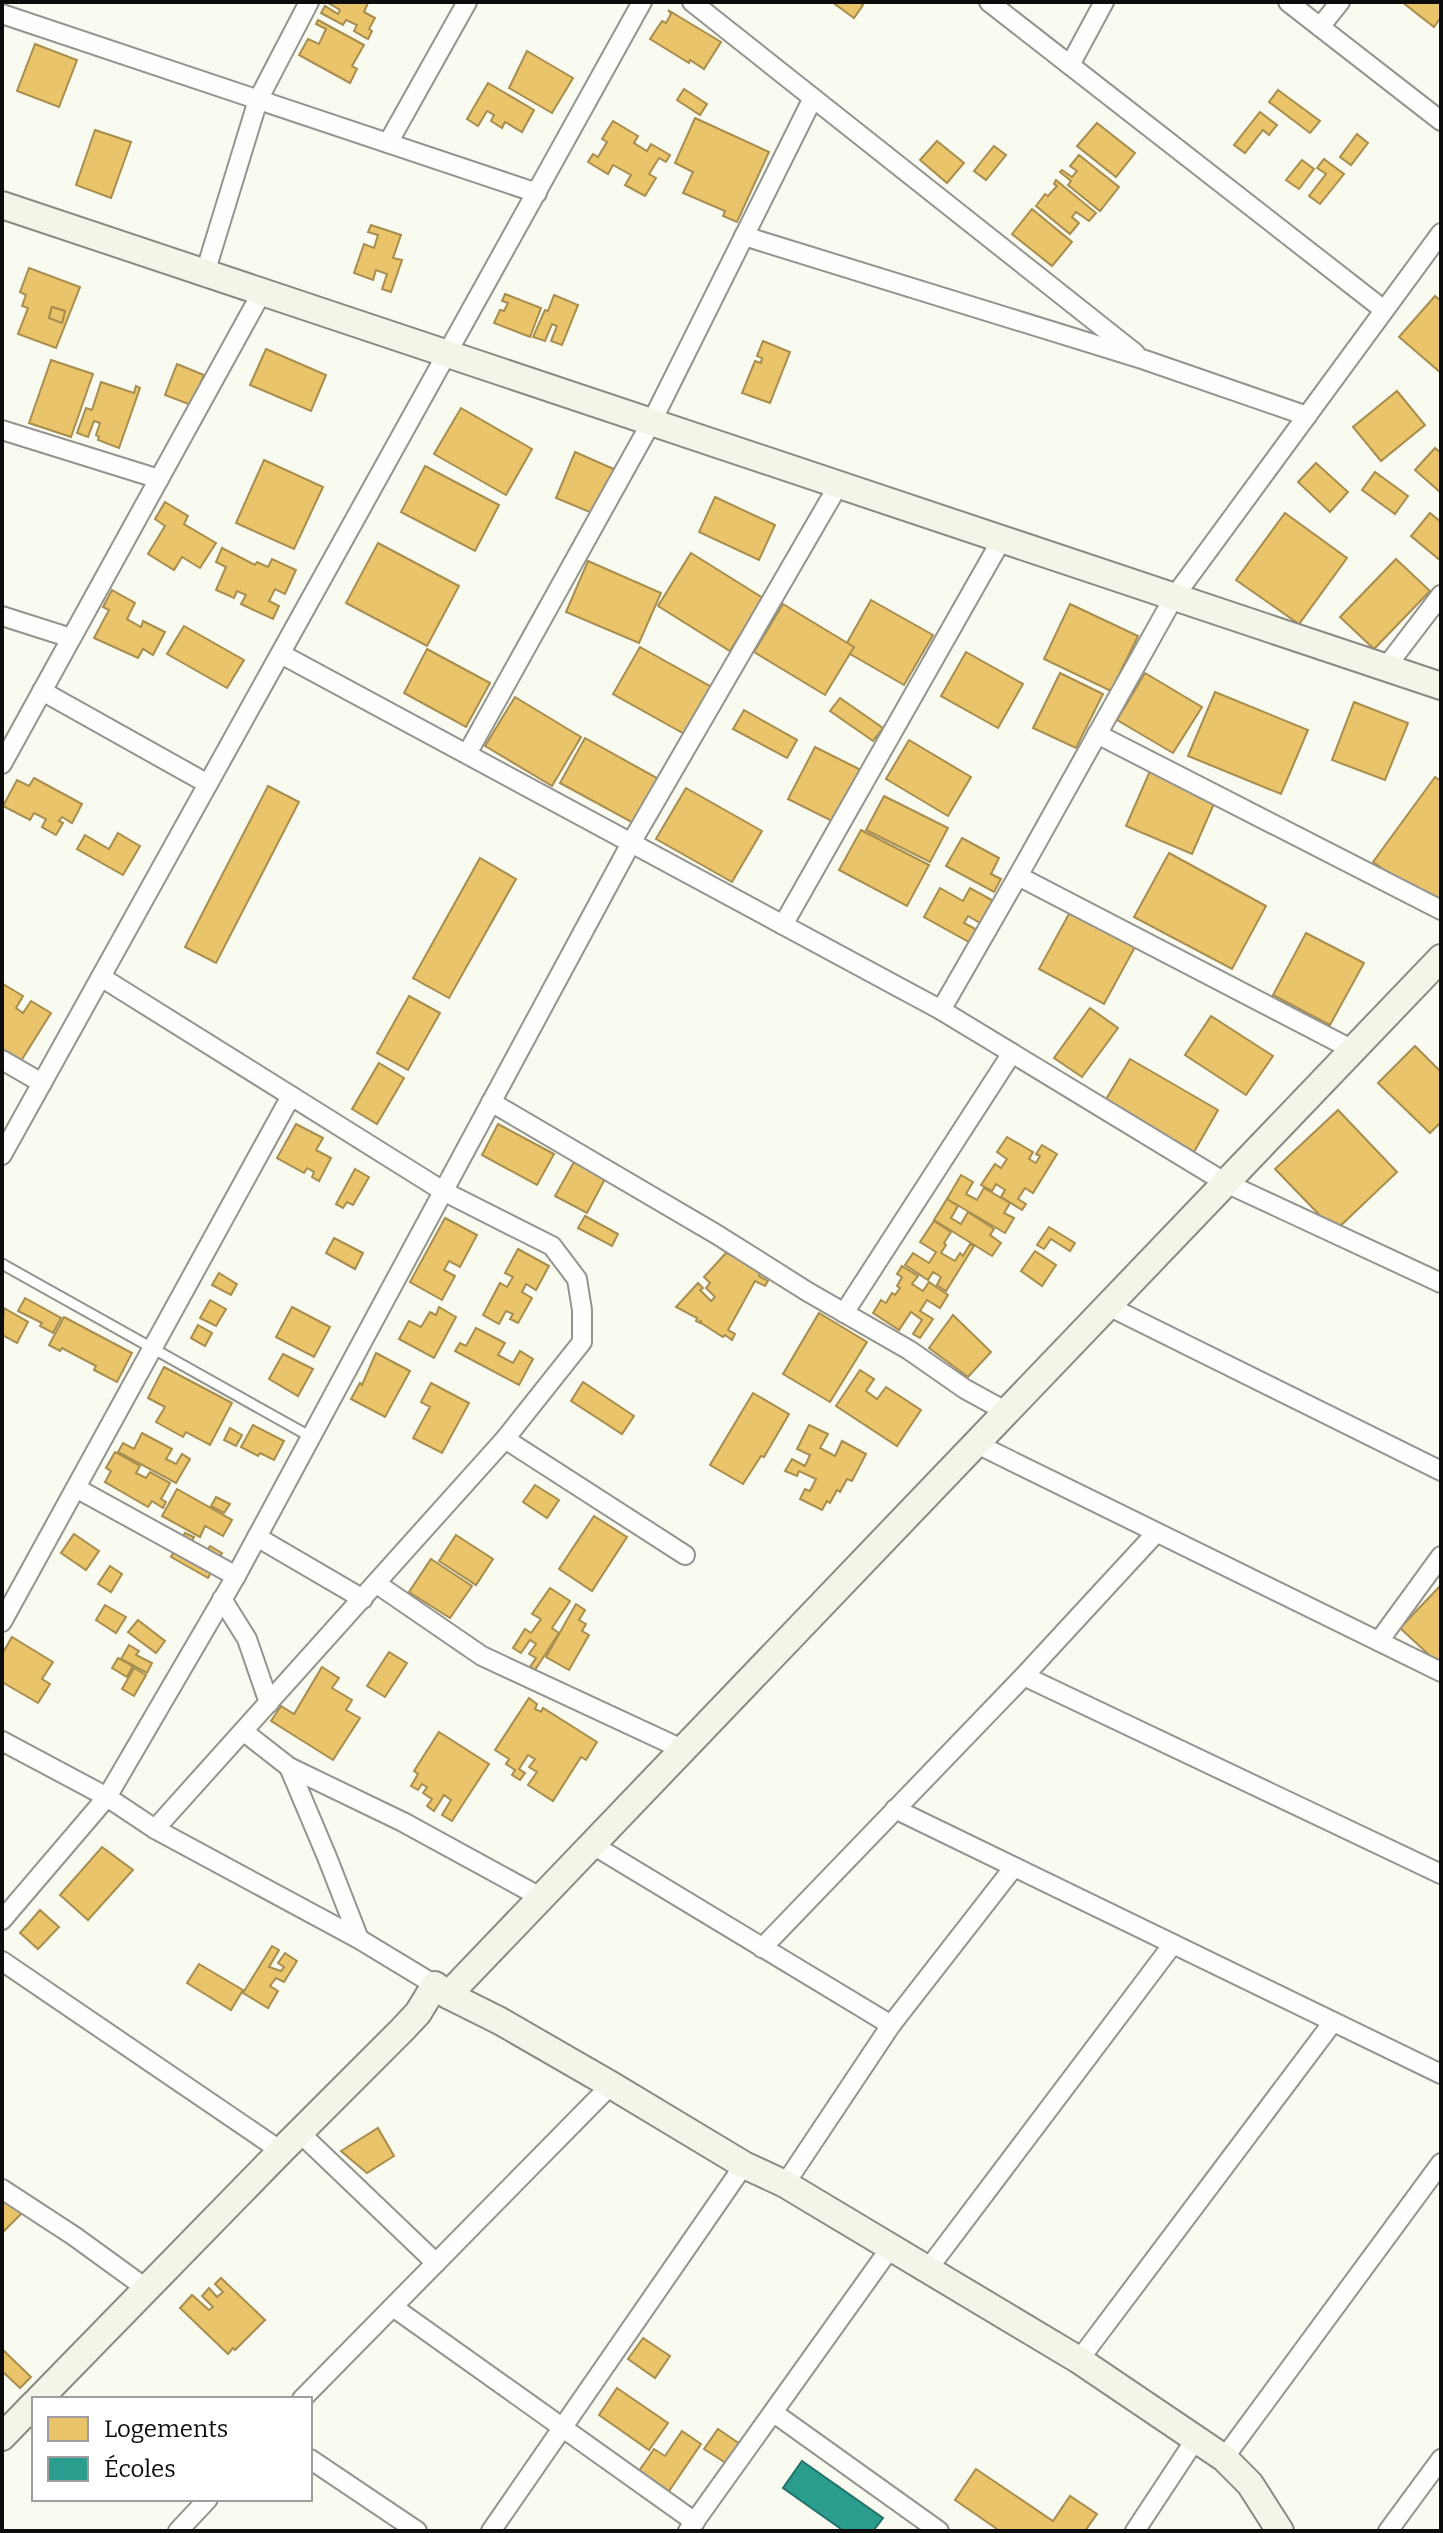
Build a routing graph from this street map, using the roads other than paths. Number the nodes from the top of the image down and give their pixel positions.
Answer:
1 (309, 2) edge
2 (467, 2) edge
3 (642, 2) edge
4 (692, 2) edge
5 (989, 2) edge
6 (1104, 2) edge
7 (1288, 2) edge
8 (1340, 2) edge
9 (2, 14) edge
10 (1320, 27) junction
11 (1070, 65) junction
12 (813, 98) junction
13 (258, 100) junction
14 (1441, 121) edge
15 (388, 143) junction
16 (537, 193) junction
17 (2, 205) edge
18 (1441, 233) edge
19 (744, 236) junction
20 (205, 273) junction
21 (262, 292) junction
22 (1384, 310) junction
23 (447, 353) junction
24 (1145, 360) junction
25 (1307, 416) junction
26 (652, 421) junction
27 (2, 430) edge
28 (159, 479) junction
29 (839, 484) junction
30 (1002, 539) junction
31 (1441, 595) edge
32 (1174, 597) junction
33 (2, 616) edge
34 (71, 638) junction
35 (281, 654) junction
36 (1386, 667) junction
37 (1441, 686) edge
38 (42, 691) junction
39 (1097, 734) junction
40 (467, 754) junction
41 (2, 764) edge
42 (208, 784) junction
43 (631, 843) junction
44 (1018, 876) junction
45 (1441, 910) edge
46 (783, 925) junction
47 (1441, 958) edge
48 (101, 977) junction
49 (941, 1010) junction
50 (1353, 1050) junction
51 (1012, 1053) junction
52 (2, 1060) edge
53 (42, 1083) junction
54 (291, 1096) junction
55 (491, 1102) junction
56 (2, 1155) edge
57 (1226, 1183) junction
58 (443, 1191) junction
59 (2, 1264) edge
60 (1440, 1282) edge
61 (1108, 1306) junction
62 (844, 1313) junction
63 (152, 1348) junction
64 (1007, 1412) junction
65 (311, 1437) junction
66 (505, 1439) junction
67 (977, 1444) junction
68 (1441, 1471) edge
69 (76, 1488) junction
70 (1156, 1533) junction
71 (257, 1537) junction
72 (685, 1555) dead end
73 (1441, 1556) edge
74 (236, 1576) junction
75 (377, 1584) junction
76 (222, 1599) junction
77 (363, 1599) junction
78 (2, 1622) edge
79 (1379, 1641) junction
80 (1441, 1672) edge
81 (1024, 1676) junction
82 (269, 1703) junction
83 (243, 1731) junction
84 (2, 1741) edge
85 (684, 1750) junction
86 (289, 1767) junction
87 (107, 1797) junction
88 (895, 1809) junction
89 (155, 1829) junction
90 (593, 1845) junction
91 (1014, 1867) junction
92 (1441, 1874) edge
93 (542, 1898) junction
94 (2, 1920) edge
95 (359, 1939) junction
96 (1173, 1944) junction
97 (762, 1948) junction
98 (2, 1961) edge
99 (442, 1990) junction
100 (1333, 2022) junction
101 (891, 2025) junction
102 (1441, 2074) edge
103 (611, 2085) junction
104 (290, 2142) junction
105 (1441, 2163) edge
106 (744, 2165) junction
107 (785, 2184) junction
108 (2, 2189) edge
109 (891, 2247) junction
110 (436, 2263) junction
111 (928, 2269) junction
112 (147, 2289) junction
113 (393, 2307) junction
114 (1079, 2360) junction
115 (41, 2397) edge
116 (304, 2397) edge
117 (32, 2406) edge
118 (774, 2413) junction
119 (560, 2428) junction
120 (2, 2437) edge
121 (1195, 2440) junction
122 (1224, 2458) junction
123 (1441, 2459) edge
124 (312, 2460) edge
125 (206, 2501) edge
126 (692, 2526) edge
127 (178, 2531) edge
128 (417, 2531) edge
129 (491, 2531) edge
130 (939, 2531) edge
131 (1135, 2531) edge
132 (1280, 2531) edge
133 (1388, 2531) edge

1 - 13 street
2 - 15 street
3 - 16 street
4 - 12 street
5 - 11 street
6 - 11 street
7 - 10 street
8 - 10 street
9 - 13 street
10 - 14 street
11 - 22 street
12 - 19 street
12 - 24 street
13 - 15 street
13 - 20 street
15 - 16 street
16 - 23 street
17 - 20 street
18 - 22 street
19 - 24 street
19 - 26 street
20 - 21 street
21 - 23 street
21 - 28 street
22 - 25 street
23 - 26 street
23 - 35 street
24 - 25 street
25 - 32 street
26 - 29 street
26 - 40 street
27 - 28 street
28 - 34 street
29 - 30 street
29 - 43 street
30 - 32 street
30 - 46 street
31 - 36 street
32 - 36 street
32 - 39 street
33 - 34 street
34 - 38 street
35 - 40 street
35 - 42 street
36 - 37 street
38 - 41 street
38 - 42 street
39 - 44 street
39 - 45 street
40 - 43 street
42 - 48 street
43 - 46 street
43 - 55 street
44 - 49 street
44 - 50 street
46 - 49 street
47 - 50 street
48 - 53 street
48 - 54 street
49 - 51 street
50 - 57 street
51 - 57 street
51 - 62 street
52 - 53 street
53 - 56 street
54 - 58 street
54 - 63 street
55 - 58 street
55 - 62 street
57 - 60 street
57 - 61 street
58 - 65 street
58 - 66 street
59 - 63 lane
61 - 64 street
61 - 68 street
62 - 64 street
63 - 65 lane
63 - 69 street
64 - 67 street
65 - 71 street
66 - 72 street
66 - 75 street
67 - 70 street
67 - 85 street
69 - 74 street
69 - 78 street
70 - 79 street
70 - 81 street
71 - 74 street
71 - 77 street
73 - 79 street
74 - 76 street
75 - 77 street
75 - 85 street
76 - 82 street
76 - 87 street
77 - 82 street
79 - 80 street
81 - 88 street
81 - 92 street
82 - 83 street
83 - 86 street
83 - 89 street
84 - 87 street
85 - 90 street
86 - 93 street
86 - 95 street
87 - 89 street
87 - 94 street
88 - 91 street
88 - 97 street
89 - 95 street
90 - 93 street
90 - 97 street
91 - 96 street
91 - 101 street
93 - 99 street
95 - 99 street
96 - 100 street
96 - 111 street
97 - 101 street
98 - 104 street
99 - 103 street
99 - 104 street
100 - 102 street
100 - 114 street
101 - 107 street
103 - 106 street
103 - 110 street
104 - 110 street
104 - 112 street
105 - 122 street
106 - 107 street
106 - 119 street
107 - 109 street
108 - 112 street
109 - 111 street
109 - 118 street
110 - 113 street
111 - 114 street
112 - 115 street
113 - 116 street
113 - 119 street
114 - 121 street
117 - 120 street
118 - 126 street
118 - 130 street
119 - 126 street
119 - 129 street
121 - 122 street
121 - 131 street
122 - 132 street
123 - 133 street
124 - 128 street
125 - 127 street

